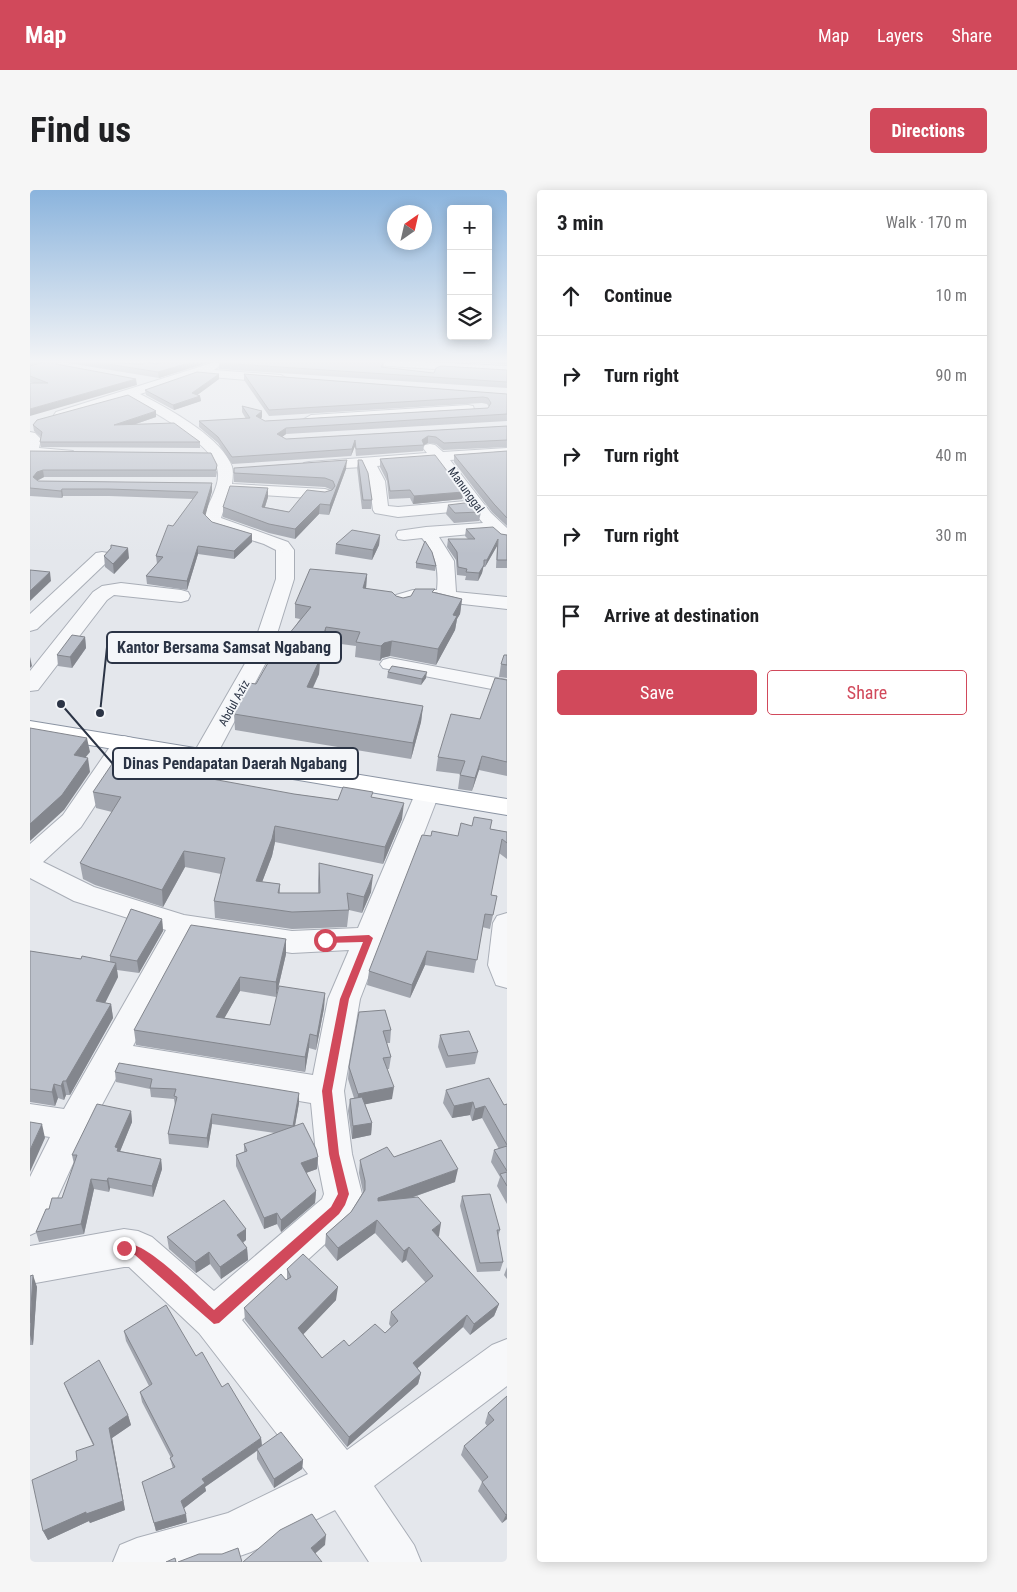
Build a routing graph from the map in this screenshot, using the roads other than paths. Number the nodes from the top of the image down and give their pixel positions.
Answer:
1 (184, 426) edge
2 (30, 436) edge
3 (421, 439) edge
4 (507, 452) edge
5 (35, 454) edge
6 (83, 454) edge
7 (198, 454) edge
8 (217, 454) junction
9 (440, 457) junction
10 (368, 462) junction
11 (291, 467) edge
12 (245, 470) edge
13 (220, 481) junction
14 (325, 494) edge
15 (494, 521) edge
16 (426, 532) junction
17 (404, 535) dead end
18 (102, 557) edge
19 (181, 596) dead end
20 (446, 596) junction
21 (507, 603) edge
22 (402, 605) edge
23 (30, 625) edge
24 (390, 664) dead end
25 (30, 685) edge
26 (507, 686) edge
27 (30, 728) edge
28 (124, 743) junction
29 (204, 756) junction
30 (427, 794) junction
31 (507, 807) edge
32 (30, 859) edge
33 (30, 867) edge
34 (507, 923) edge
35 (183, 925) junction
36 (369, 938) junction
37 (507, 977) edge
38 (112, 1056) junction
39 (327, 1091) junction
40 (30, 1119) edge
41 (73, 1126) junction
42 (30, 1217) edge
43 (30, 1265) edge
44 (214, 1318) junction
45 (507, 1360) edge
46 (343, 1481) junction
47 (137, 1562) edge
48 (397, 1562) edge

1 - 8 street
2 - 5 street
3 - 9 street, Manunggal
4 - 9 street
5 - 6 street
7 - 8 street
8 - 13 street
9 - 10 street
9 - 15 street, Manunggal
10 - 11 street
10 - 15 street
12 - 13 street
13 - 14 street
13 - 29 street, Abdul Aziz
15 - 16 street
16 - 17 street
16 - 20 street
18 - 23 street
19 - 25 street
20 - 21 street
20 - 22 street
24 - 26 street
27 - 28 highway
28 - 29 highway
28 - 32 street
29 - 30 highway
30 - 31 highway
30 - 36 street
33 - 35 street
34 - 37 street
35 - 36 street
35 - 38 street
36 - 39 street
38 - 39 street
38 - 41 street
39 - 44 street
40 - 41 street
41 - 42 street
43 - 44 street
44 - 46 street
45 - 46 street
46 - 47 street
46 - 48 street

